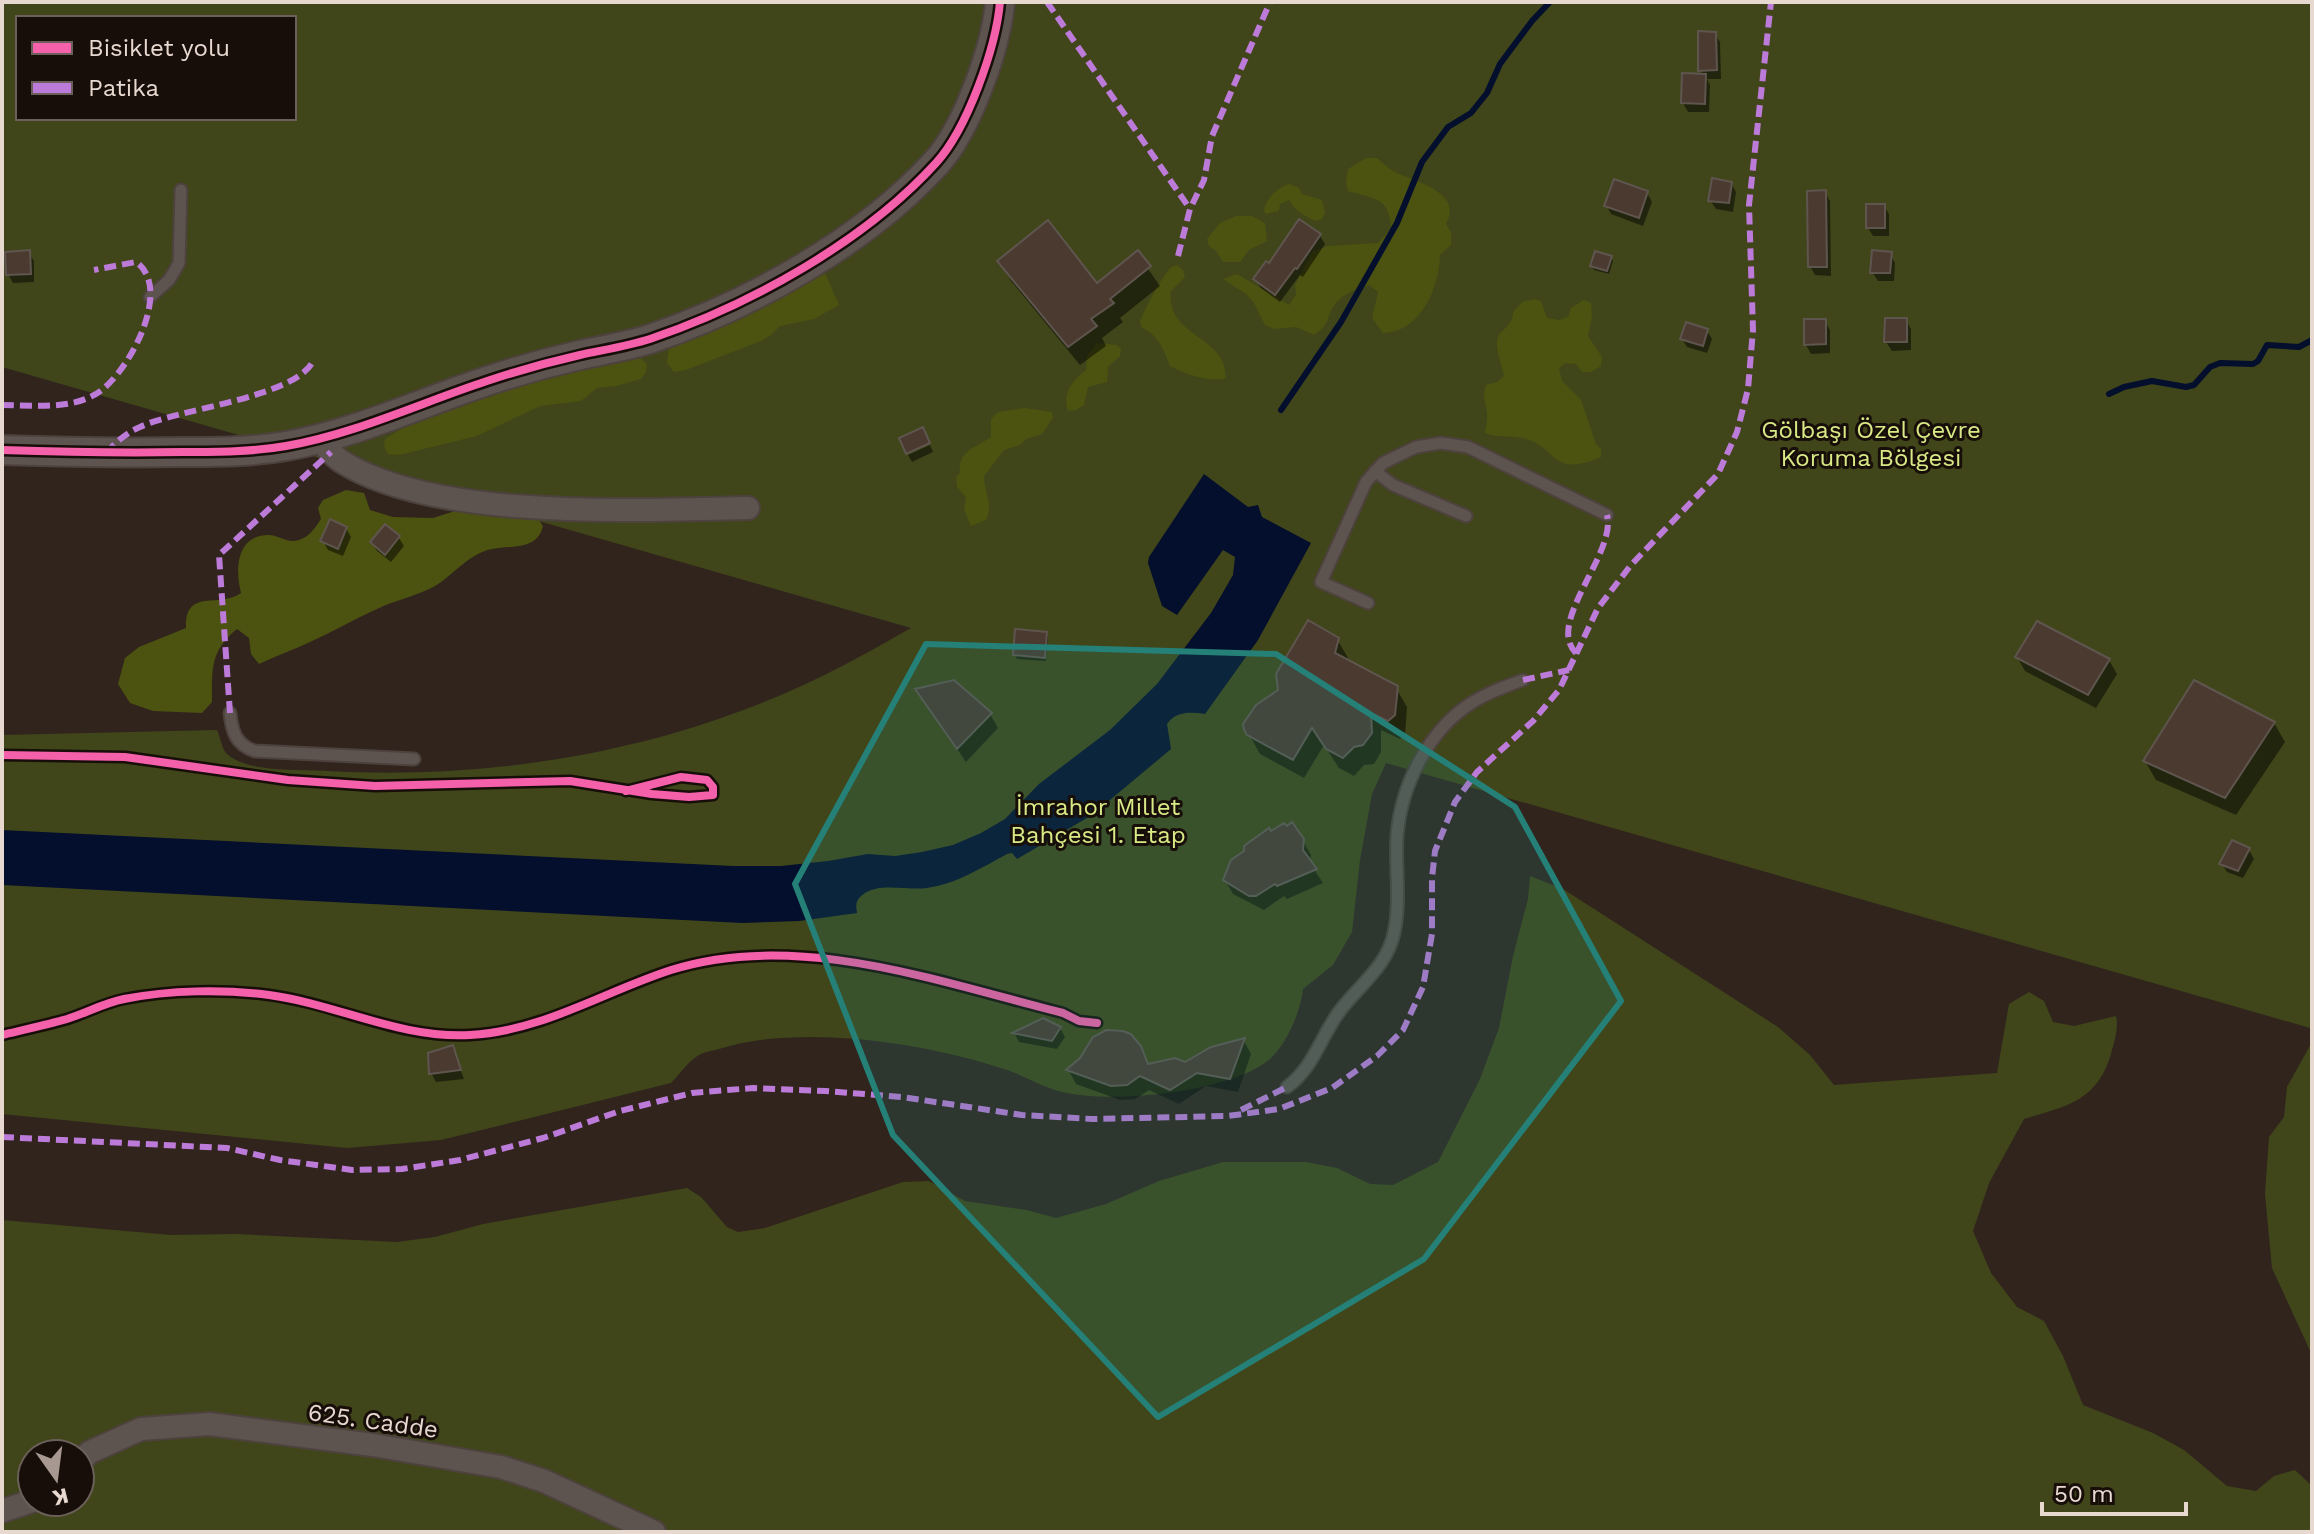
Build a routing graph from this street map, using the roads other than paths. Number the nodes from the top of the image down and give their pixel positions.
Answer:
1 (1000, 2) edge
2 (181, 190) dead end
3 (150, 297) dead end
4 (320, 440) junction
5 (2, 450) edge
6 (1375, 471) junction
7 (748, 508) dead end
8 (1607, 515) dead end
9 (1466, 516) dead end
10 (1368, 603) dead end
11 (1523, 680) dead end
12 (230, 713) dead end
13 (414, 759) dead end
14 (1287, 1087) dead end
15 (96, 1449) edge
16 (654, 1532) edge

1 - 4 street
2 - 3 lane
4 - 5 street
4 - 7 street
6 - 8 lane
6 - 9 lane
6 - 10 lane
11 - 14 lane
12 - 13 lane
15 - 16 street, 625. Cadde

